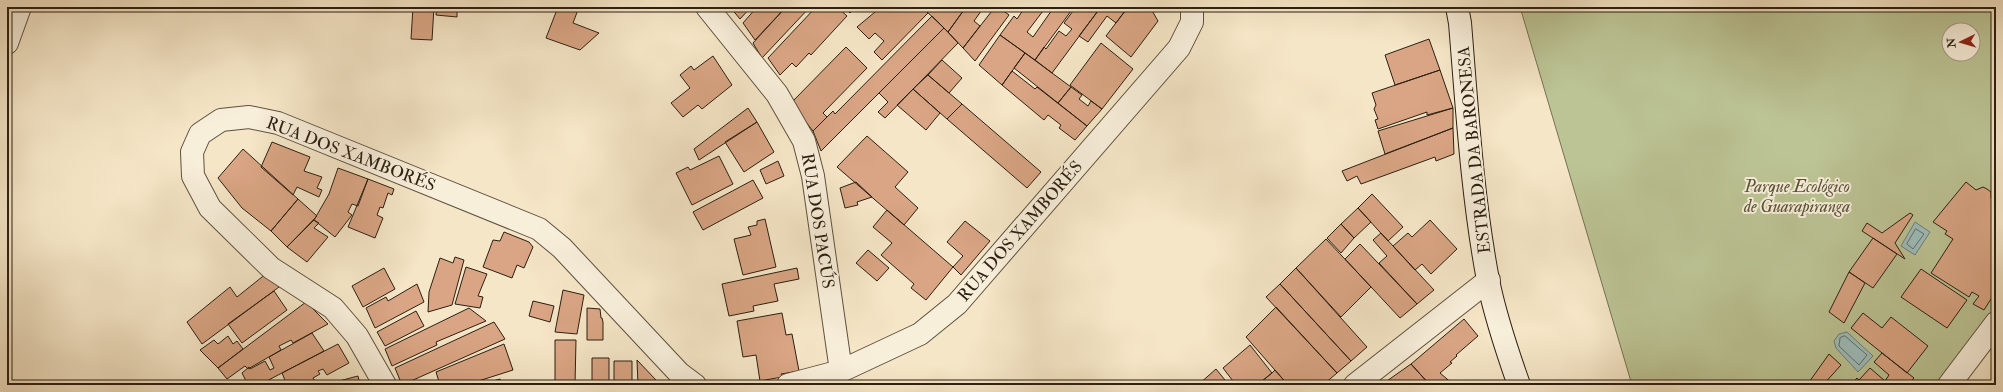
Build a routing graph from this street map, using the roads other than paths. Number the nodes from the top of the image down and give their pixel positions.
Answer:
1 (20, 7) edge
2 (707, 7) edge
3 (1192, 7) edge
4 (1457, 7) edge
5 (7, 43) edge
6 (1488, 280) junction
7 (1996, 323) edge
8 (841, 371) junction
9 (385, 385) edge
10 (695, 385) edge
11 (788, 385) edge
12 (1355, 385) edge
13 (1519, 385) edge
14 (1948, 385) edge

1 - 5 street
2 - 8 street, RUA DOS PACÚS
3 - 8 street, RUA DOS XAMBORÉS
4 - 6 street, ESTRADA DA BARONESA
6 - 12 street
6 - 13 street, ESTRADA DA BARONESA
7 - 14 street
8 - 11 street, RUA DOS XAMBORÉS
9 - 10 street, RUA DOS XAMBORÉS

